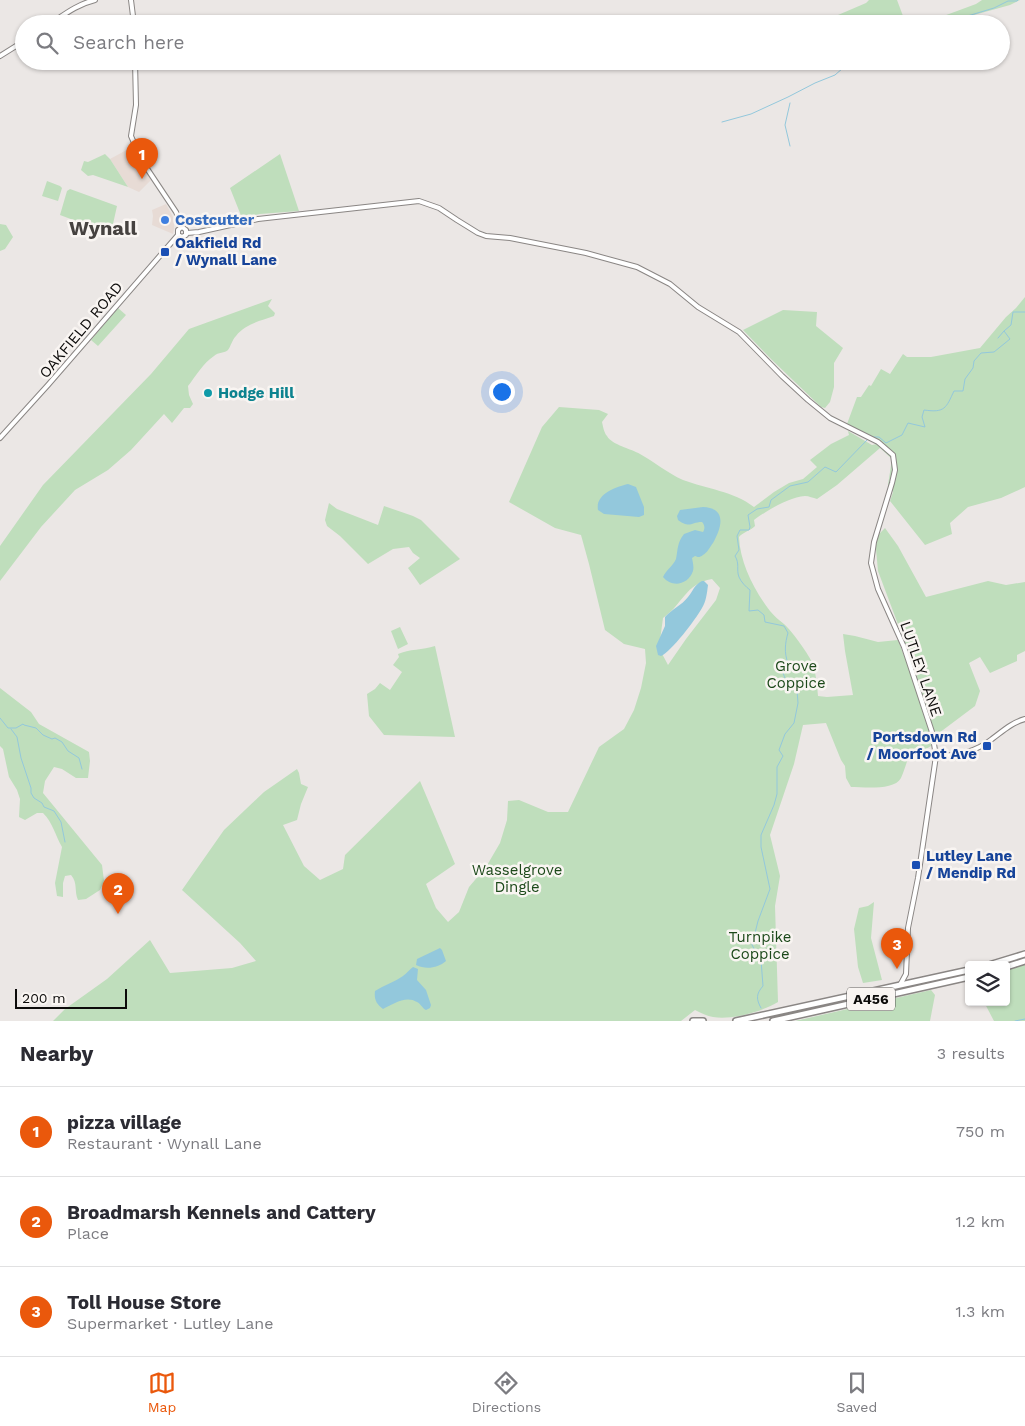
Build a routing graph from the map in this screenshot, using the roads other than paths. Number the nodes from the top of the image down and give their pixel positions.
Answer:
1 (95, 0) edge
2 (131, 0) edge
3 (64, 15) edge
4 (133, 15) edge
5 (15, 47) edge
6 (0, 56) edge
7 (135, 70) edge
8 (182, 228) junction
9 (187, 233) junction
10 (178, 235) junction
11 (0, 438) edge
12 (1025, 719) edge
13 (936, 756) junction
14 (1025, 954) edge
15 (1002, 961) edge
16 (1025, 961) edge
17 (1010, 965) edge
18 (965, 971) edge
19 (906, 974) junction
20 (965, 978) edge
21 (918, 982) junction
22 (900, 985) junction
23 (693, 1021) edge
24 (703, 1021) edge
25 (736, 1021) edge
26 (773, 1021) edge

1 - 3 street
2 - 4 street
5 - 6 street
7 - 8 street
8 - 9 street
8 - 10 street
9 - 10 street
9 - 13 street, LUTLEY LANE
10 - 11 street, OAKFIELD ROAD
12 - 13 street
13 - 19 street, LUTLEY LANE
14 - 15 highway
16 - 17 highway
18 - 21 highway, A456
19 - 21 street
19 - 22 street, LUTLEY LANE
20 - 26 highway, A456
21 - 22 highway, A456
22 - 25 highway, A456
23 - 24 highway

